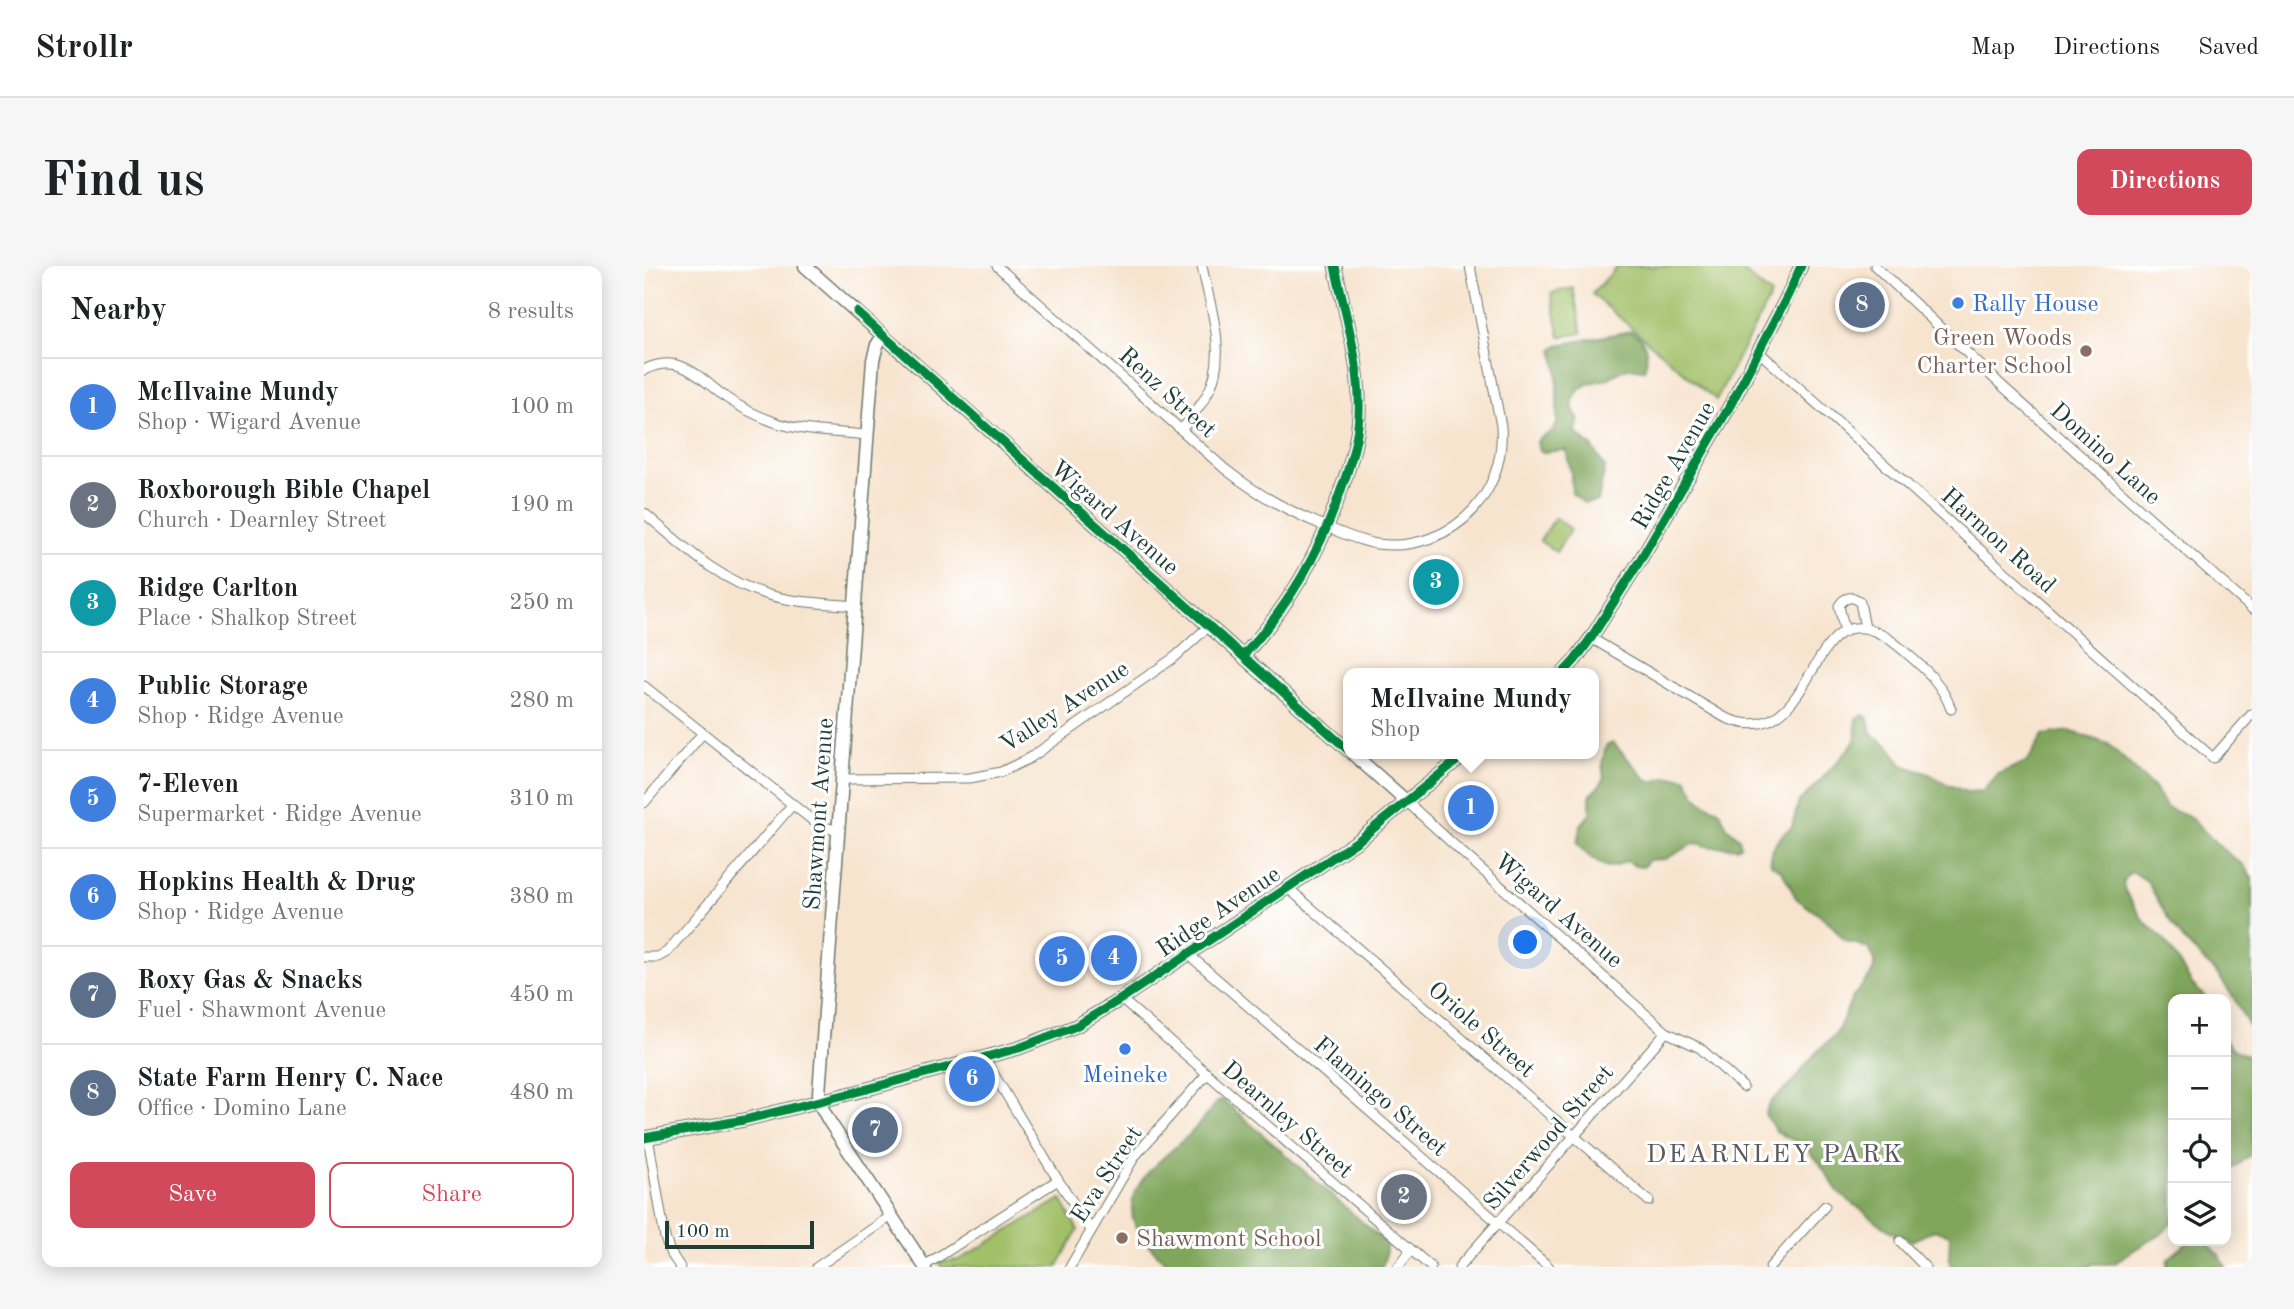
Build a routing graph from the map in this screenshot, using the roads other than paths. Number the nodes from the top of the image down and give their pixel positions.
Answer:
1 (997, 266) edge
2 (1202, 266) edge
3 (1335, 266) edge
4 (1470, 266) edge
5 (1801, 266) edge
6 (1875, 266) edge
7 (814, 269) edge
8 (883, 336) junction
9 (1759, 352) junction
10 (644, 370) edge
11 (1182, 429) junction
12 (867, 435) junction
13 (644, 513) edge
14 (1328, 527) junction
15 (854, 606) junction
16 (2252, 609) edge
17 (1209, 626) junction
18 (1865, 628) junction
19 (1845, 632) junction
20 (1591, 638) junction
21 (1242, 656) junction
22 (1568, 668) edge
23 (644, 686) edge
24 (1951, 709) dead end
25 (2252, 713) edge
26 (703, 733) junction
27 (1343, 745) edge
28 (1359, 759) edge
29 (1459, 759) edge
30 (841, 779) junction
31 (1406, 801) junction
32 (644, 803) edge
33 (793, 804) junction
34 (837, 831) junction
35 (1288, 888) junction
36 (1188, 954) junction
37 (648, 958) edge
38 (1121, 999) junction
39 (1666, 1032) junction
40 (984, 1058) junction
41 (1207, 1074) junction
42 (1743, 1087) dead end
43 (820, 1101) junction
44 (1575, 1135) junction
45 (646, 1138) edge
46 (1058, 1180) junction
47 (1649, 1201) dead end
48 (1825, 1206) dead end
49 (891, 1216) junction
50 (1498, 1223) junction
51 (1091, 1230) junction
52 (1900, 1241) dead end
53 (1411, 1250) junction
54 (925, 1266) edge
55 (680, 1267) edge
56 (817, 1267) edge
57 (1070, 1267) edge
58 (1398, 1267) edge
59 (1431, 1267) edge
60 (1459, 1267) edge
61 (1549, 1267) edge
62 (1770, 1267) edge
63 (1923, 1267) edge

1 - 11 street, Renz Street
2 - 11 street
3 - 14 street
4 - 14 street, Renz Street
5 - 9 street, Ridge Avenue
6 - 16 street, Domino Lane
7 - 8 street, Wigard Avenue
8 - 12 street, Shawmont Avenue
8 - 17 street, Wigard Avenue
9 - 20 street, Ridge Avenue
9 - 25 street, Harmon Road
10 - 12 street
11 - 14 street, Renz Street
12 - 15 street, Shawmont Avenue
13 - 15 street
14 - 21 street
15 - 30 street, Shawmont Avenue
17 - 21 street, Wigard Avenue
17 - 30 street, Valley Avenue
18 - 19 street
18 - 19 street
18 - 24 street
19 - 20 street
20 - 22 street, Ridge Avenue
21 - 27 street, Wigard Avenue
23 - 26 street
26 - 32 street
26 - 33 street
28 - 31 street, Wigard Avenue
29 - 31 street, Ridge Avenue
30 - 34 street, Shawmont Avenue
31 - 35 street, Ridge Avenue
31 - 39 street, Wigard Avenue
33 - 34 street
33 - 37 street
34 - 43 street, Shawmont Avenue
35 - 36 street, Ridge Avenue
35 - 44 street, Oriole Street
36 - 38 street, Ridge Avenue
36 - 50 street, Flamingo Street
38 - 40 street, Ridge Avenue
38 - 41 street, Dearnley Street
39 - 42 street, Wigard Avenue
39 - 44 street, Silverwood Street
40 - 43 street, Ridge Avenue
40 - 46 street
41 - 51 street, Eva Street
41 - 53 street, Dearnley Street
43 - 45 street, Ridge Avenue
43 - 49 street, Shawmont Avenue
44 - 47 street, Oriole Street
44 - 50 street, Silverwood Street
45 - 55 street
46 - 51 street
46 - 54 street
48 - 62 street
49 - 54 street, Shawmont Avenue
49 - 56 street
50 - 60 street, Silverwood Street
50 - 61 street, Flamingo Street
51 - 57 street, Eva Street
52 - 63 street
53 - 58 street
53 - 59 street, Dearnley Street

